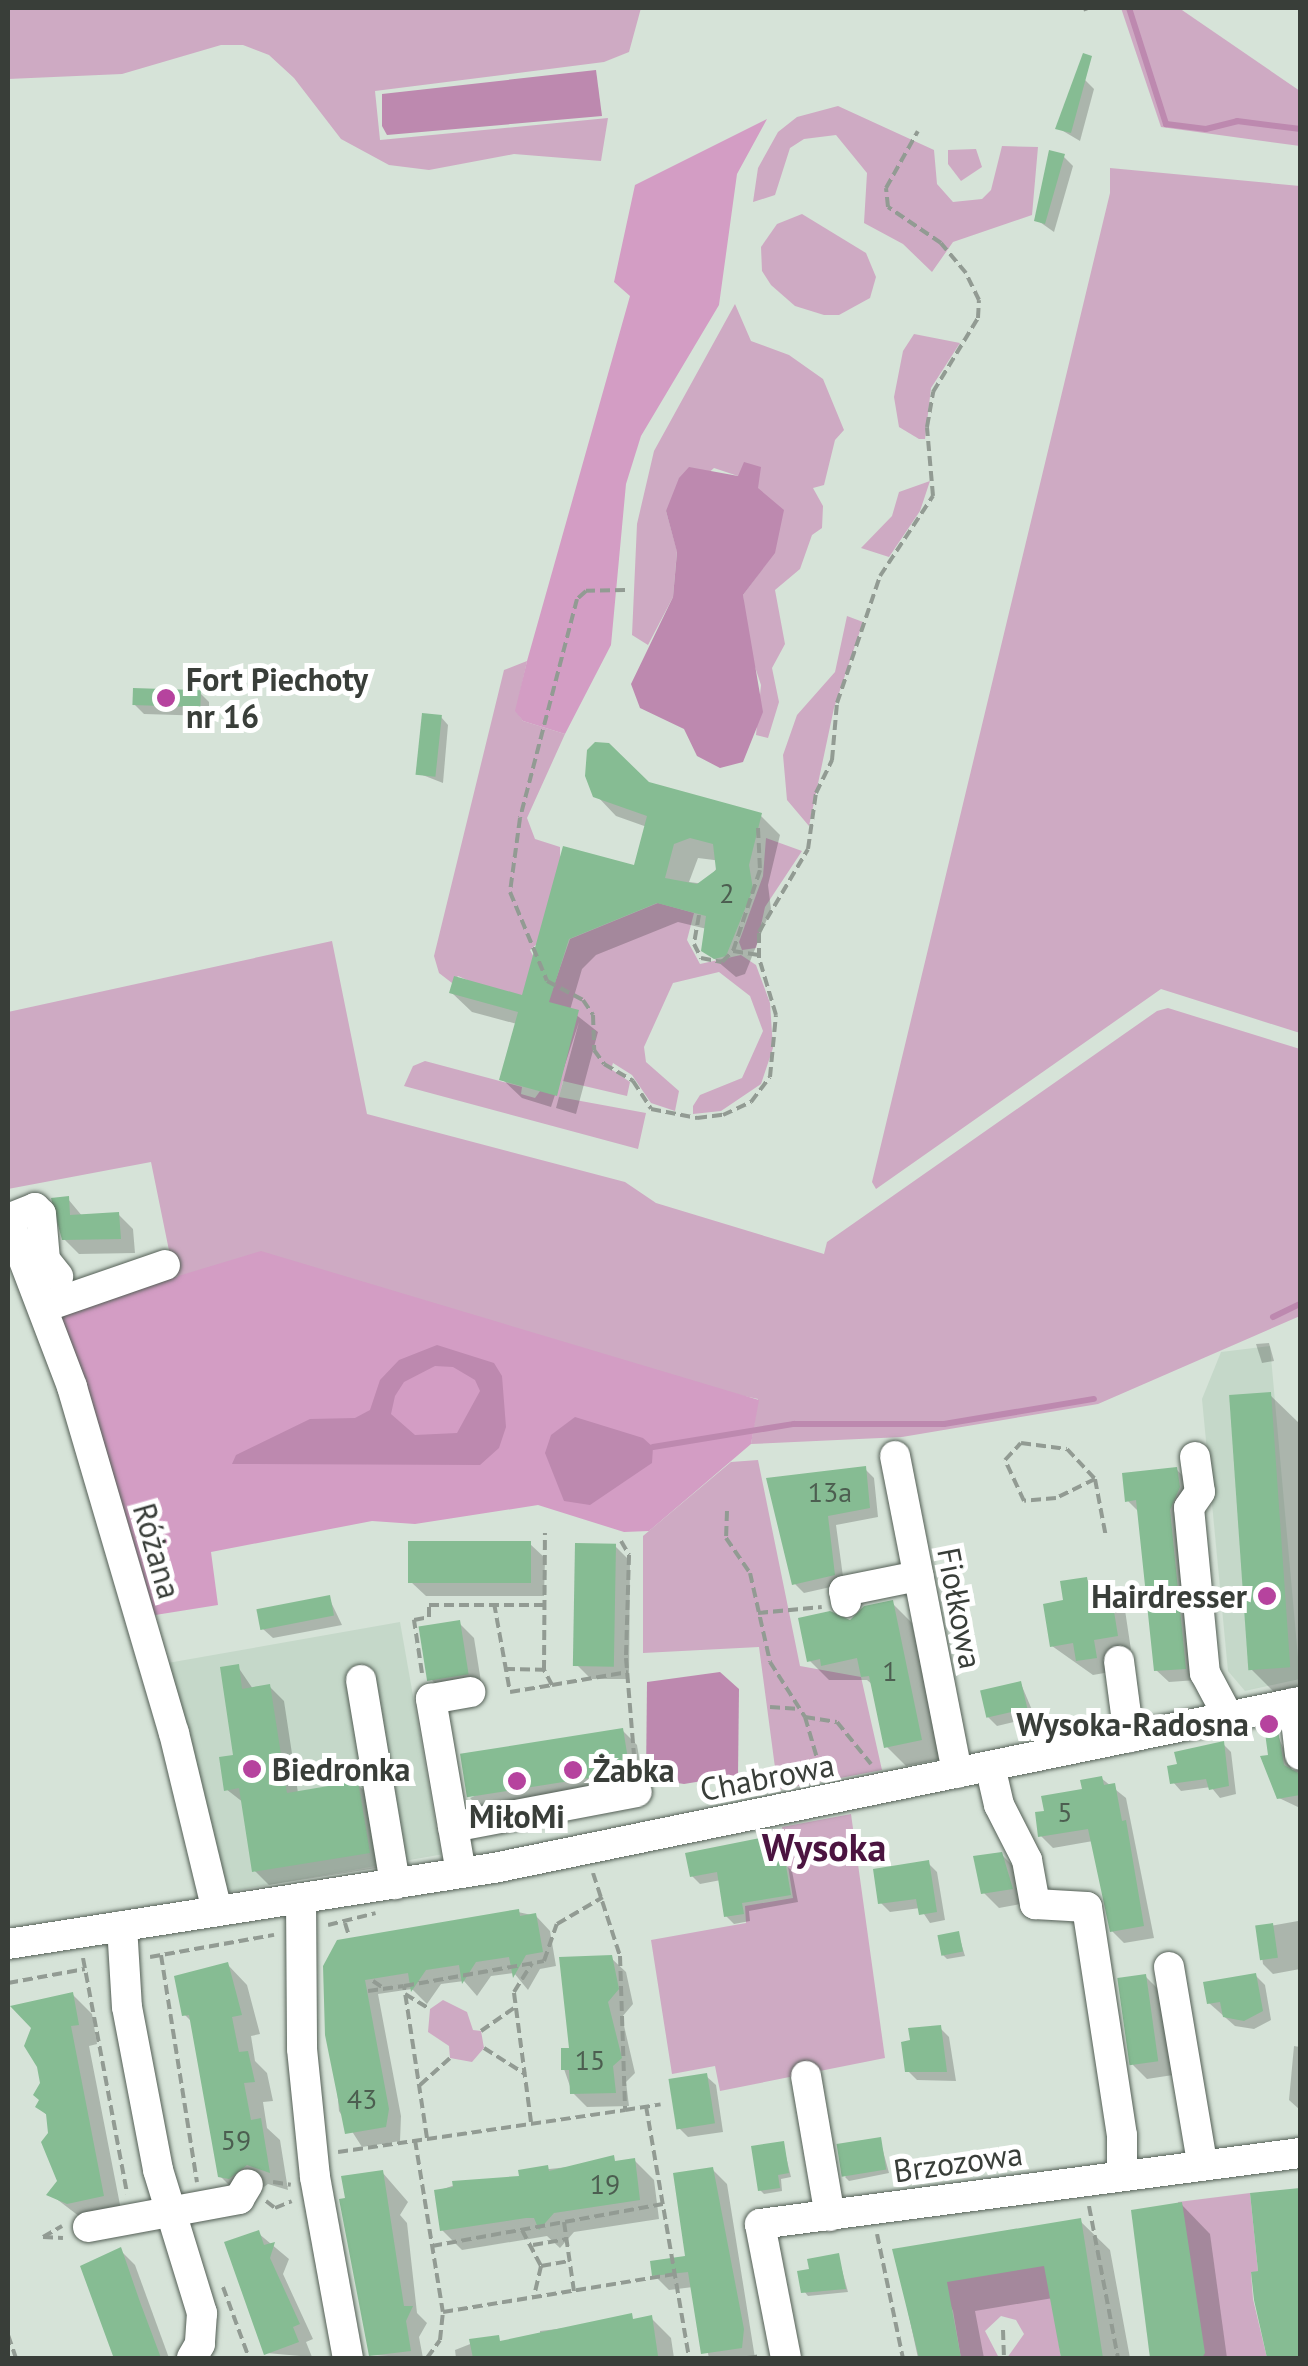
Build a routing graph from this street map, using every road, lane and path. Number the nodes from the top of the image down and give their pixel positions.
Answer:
1 (918, 131) dead end
2 (625, 590) dead end
3 (758, 828) dead end
4 (700, 914) dead end
5 (734, 951) junction
6 (759, 956) junction
7 (8, 1219) edge
8 (165, 1265) dead end
9 (58, 1276) dead end
10 (44, 1306) junction
11 (896, 1456) dead end
12 (1195, 1457) dead end
13 (1094, 1479) junction
14 (727, 1511) dead end
15 (545, 1532) dead end
16 (1106, 1538) dead end
17 (621, 1541) dead end
18 (918, 1576) junction
19 (846, 1602) dead end
20 (494, 1604) junction
21 (544, 1604) junction
22 (758, 1613) junction
23 (789, 1614) dead end
24 (1119, 1661) dead end
25 (505, 1669) junction
26 (544, 1670) junction
27 (628, 1672) junction
28 (361, 1680) dead end
29 (552, 1686) junction
30 (425, 1690) dead end
31 (470, 1692) dead end
32 (1297, 1703) edge
33 (770, 1706) dead end
34 (800, 1710) junction
35 (1228, 1716) junction
36 (805, 1717) junction
37 (1129, 1736) junction
38 (1300, 1754) edge
39 (990, 1766) junction
40 (956, 1773) junction
41 (877, 1777) dead end
42 (830, 1785) dead end
43 (637, 1792) joint
44 (453, 1827) junction
45 (591, 1869) dead end
46 (461, 1873) junction
47 (388, 1896) junction
48 (603, 1897) junction
49 (300, 1898) junction
50 (218, 1911) junction
51 (344, 1923) junction
52 (122, 1926) junction
53 (323, 1926) dead end
54 (349, 1936) dead end
55 (8, 1944) edge
56 (161, 1955) dead end
57 (532, 1963) junction
58 (1169, 1968) dead end
59 (373, 1981) dead end
60 (8, 1982) edge
61 (404, 1986) junction
62 (385, 1989) junction
63 (368, 1991) dead end
64 (405, 1994) junction
65 (516, 2006) junction
66 (430, 2009) dead end
67 (481, 2032) dead end
68 (484, 2048) dead end
69 (450, 2058) dead end
70 (525, 2074) junction
71 (806, 2076) dead end
72 (419, 2086) junction
73 (661, 2104) dead end
74 (646, 2106) junction
75 (625, 2110) junction
76 (531, 2122) junction
77 (427, 2138) junction
78 (415, 2140) junction
79 (1300, 2154) edge
80 (312, 2155) junction
81 (1202, 2162) junction
82 (1122, 2174) junction
83 (1084, 2179) junction
84 (248, 2184) dead end
85 (199, 2193) dead end
86 (128, 2199) dead end
87 (664, 2204) junction
88 (169, 2208) junction
89 (872, 2210) junction
90 (830, 2216) junction
91 (564, 2222) junction
92 (78, 2229) junction
93 (522, 2230) junction
94 (566, 2239) junction
95 (533, 2245) junction
96 (432, 2246) junction
97 (570, 2261) junction
98 (541, 2266) junction
99 (676, 2274) junction
100 (574, 2291) junction
101 (534, 2297) junction
102 (443, 2312) junction
103 (1003, 2330) dead end
104 (8, 2334) edge
105 (16, 2358) edge
106 (192, 2358) edge
107 (348, 2358) edge
108 (428, 2358) edge
109 (689, 2358) edge
110 (786, 2358) edge
111 (903, 2358) edge
112 (1004, 2358) edge
113 (1118, 2358) edge

1 - 6 path
2 - 6 path
3 - 5 path
4 - 5 path
5 - 6 path
7 - 9 street
7 - 10 street, Różana
8 - 10 street
10 - 50 street, Różana
11 - 18 street, Fiołkowa
12 - 35 street
13 - 13 path
13 - 16 path
14 - 22 path
15 - 21 path
17 - 27 path
18 - 19 street
18 - 40 street, Fiołkowa
20 - 21 path
20 - 25 path
20 - 30 path
21 - 26 path
22 - 23 path
22 - 34 path
24 - 37 street
25 - 26 path
25 - 29 path
26 - 29 path
27 - 29 path
27 - 43 path
28 - 47 street
31 - 44 street
32 - 35 street, Chabrowa
32 - 38 street
33 - 34 path
34 - 36 path
35 - 37 street, Chabrowa
36 - 41 path
36 - 42 path
37 - 39 street, Chabrowa
39 - 40 street, Chabrowa
39 - 82 street
40 - 46 street, Chabrowa
43 - 44 street
44 - 46 street
45 - 48 path
46 - 47 street, Chabrowa
47 - 49 street, Chabrowa
47 - 51 path
48 - 57 path
48 - 75 path
49 - 50 street, Chabrowa
49 - 80 street
50 - 52 street, Chabrowa
51 - 53 path
51 - 54 path
52 - 55 street, Chabrowa
52 - 88 street
56 - 85 path
57 - 61 path
57 - 65 path
58 - 81 street
59 - 62 path
60 - 86 path
61 - 62 path
61 - 64 path
62 - 63 path
64 - 66 path
64 - 72 path
65 - 67 path
65 - 70 path
68 - 70 path
69 - 72 path
70 - 76 path
71 - 90 street
72 - 77 path
73 - 74 path
74 - 75 path
74 - 87 path
75 - 76 path
76 - 77 path
77 - 78 path
78 - 80 path
78 - 96 path
79 - 81 street, Brzozowa
80 - 107 street
81 - 82 street, Brzozowa
82 - 83 street, Brzozowa
83 - 89 street, Brzozowa
83 - 113 path
84 - 88 street
87 - 91 path
87 - 99 path
88 - 92 street
88 - 106 street
89 - 90 street, Brzozowa
89 - 111 path
90 - 110 street, Brzozowa
91 - 93 path
91 - 94 path
92 - 92 path
93 - 95 path
93 - 96 path
94 - 95 path
94 - 97 path
95 - 98 path
96 - 102 path
97 - 98 path
97 - 100 path
98 - 101 path
99 - 100 path
99 - 109 path
100 - 101 path
101 - 102 path
102 - 108 path
103 - 112 path
104 - 105 path

